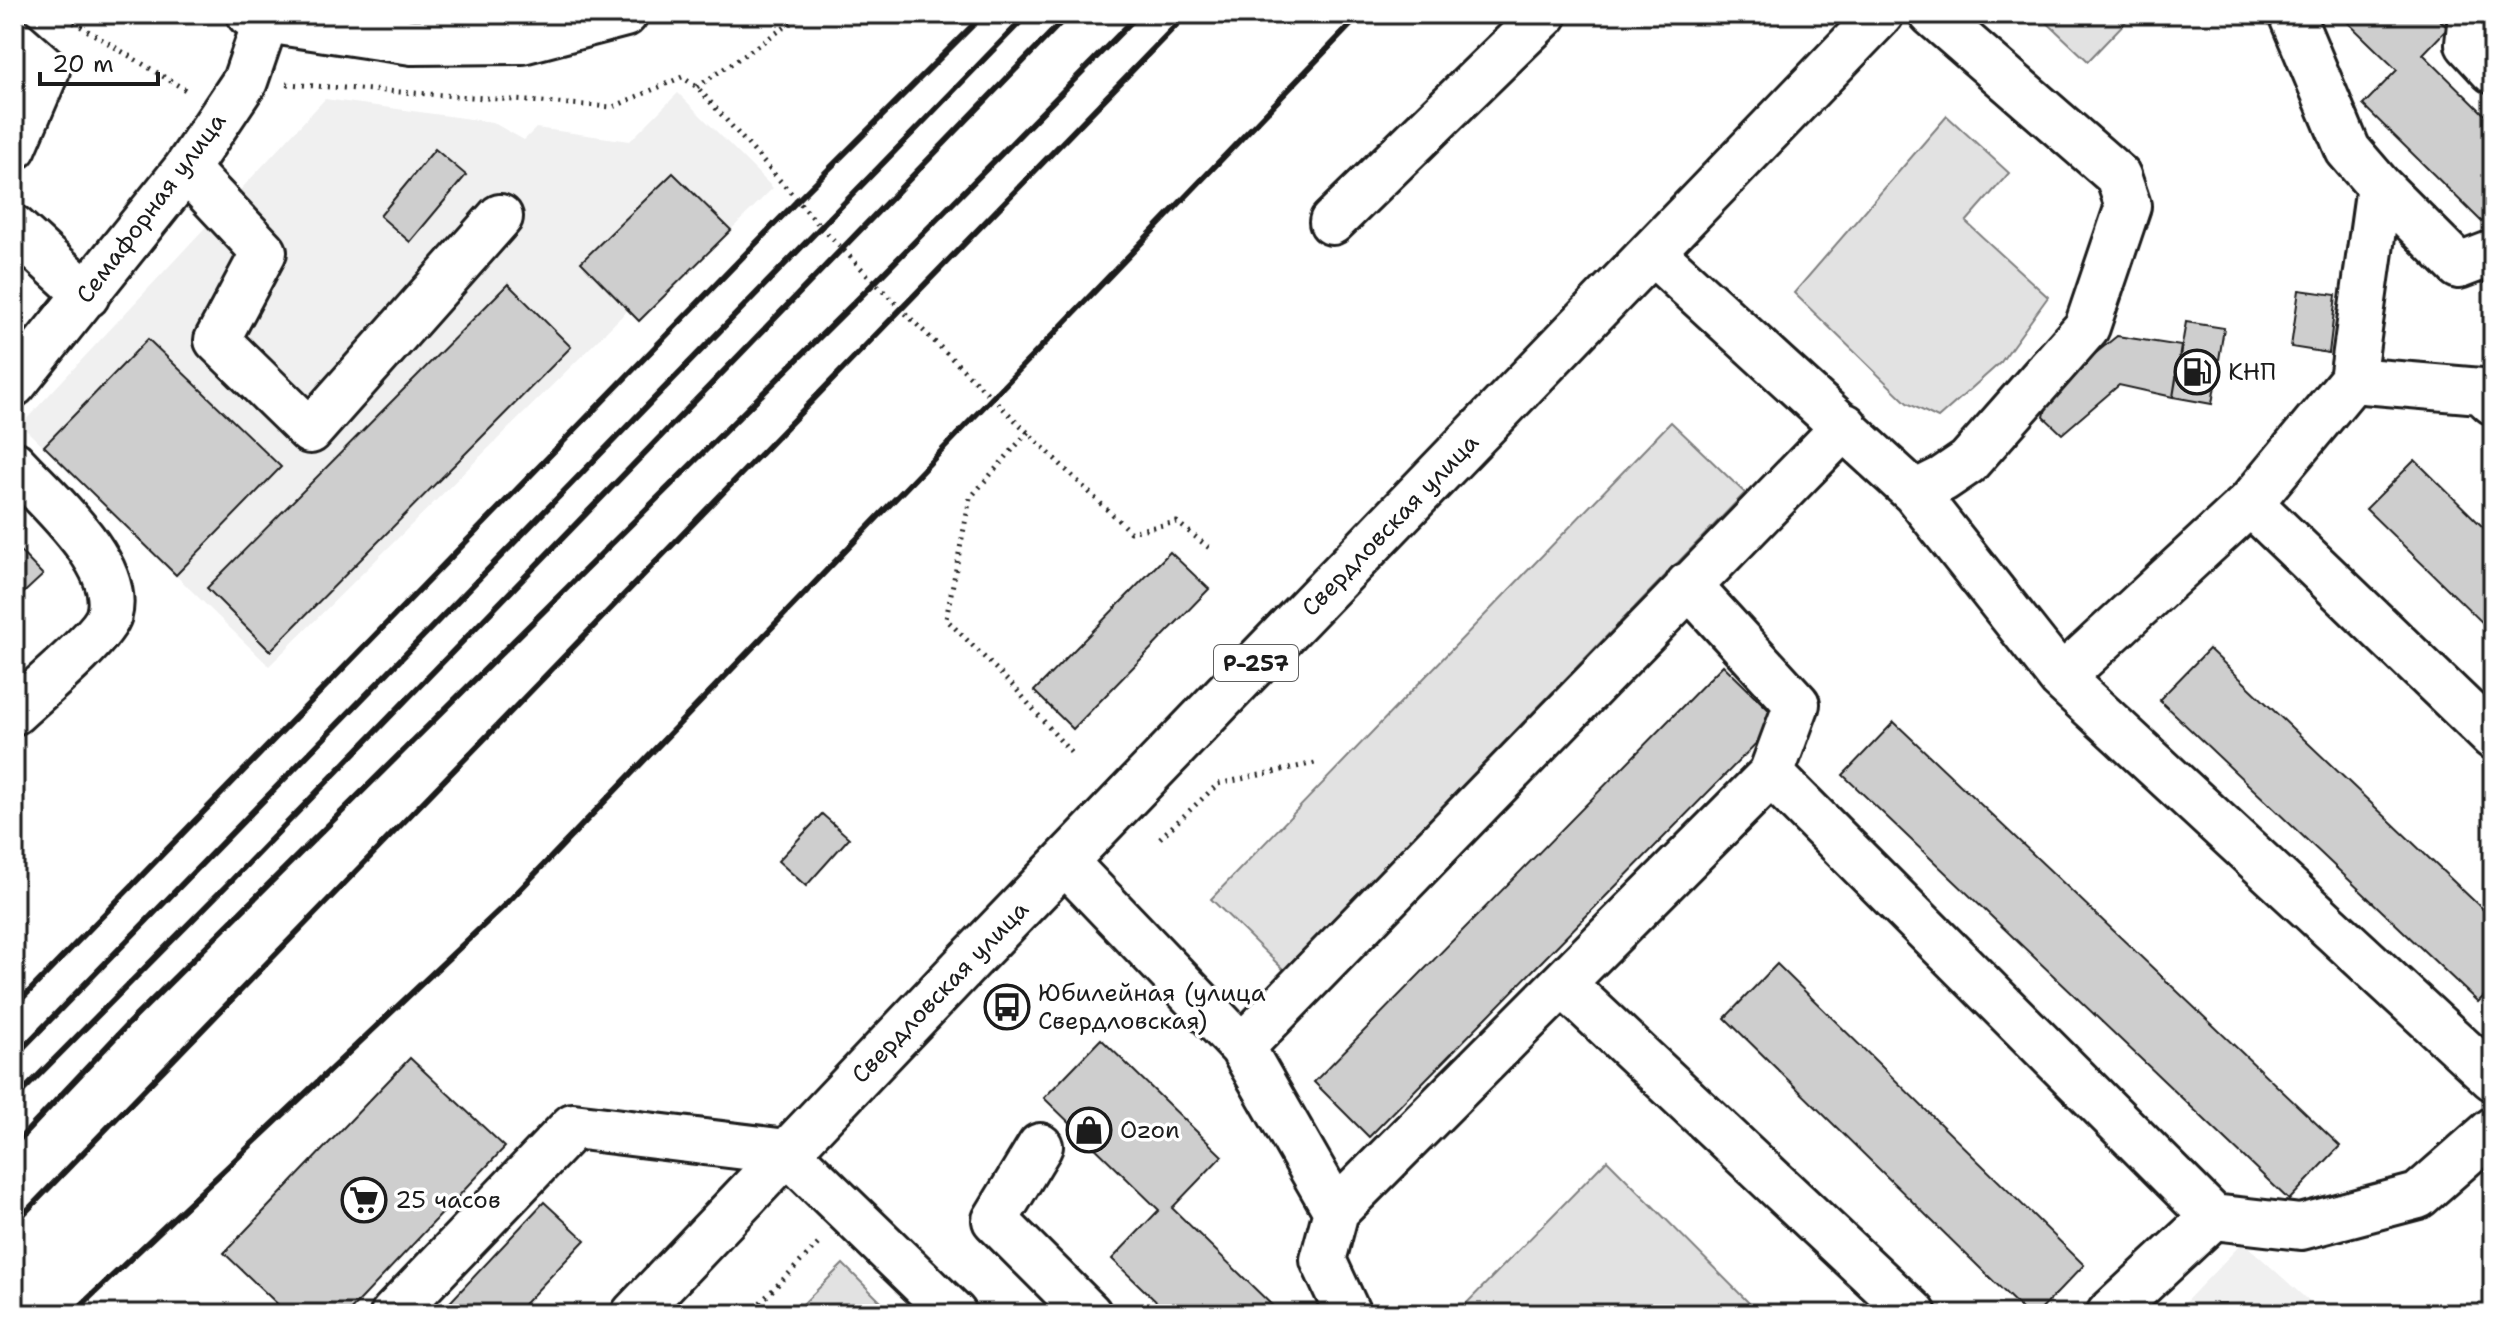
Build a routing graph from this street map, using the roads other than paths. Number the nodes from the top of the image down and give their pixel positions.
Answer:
1 (625, 14) edge
2 (1545, 14) edge
3 (1881, 14) edge
4 (1932, 14) edge
5 (2291, 14) edge
6 (2471, 14) edge
7 (258, 17) edge
8 (14, 41) edge
9 (2493, 71) edge
10 (14, 147) edge
11 (186, 169) junction
12 (2379, 186) junction
13 (500, 217) dead end
14 (1332, 222) dead end
15 (14, 228) edge
16 (1653, 253) junction
17 (2493, 253) edge
18 (87, 295) junction
19 (2352, 380) junction
20 (14, 384) edge
21 (2493, 402) edge
22 (1845, 426) junction
23 (14, 464) edge
24 (1915, 493) junction
25 (2250, 503) junction
26 (1688, 585) junction
27 (2061, 678) junction
28 (14, 712) edge
29 (2493, 737) edge
30 (1771, 774) junction
31 (1065, 862) junction
32 (1563, 984) junction
33 (1242, 1047) junction
34 (2493, 1078) edge
35 (2493, 1130) edge
36 (1040, 1146) dead end
37 (787, 1152) junction
38 (1336, 1211) junction
39 (2213, 1217) junction
40 (393, 1314) edge
41 (634, 1314) edge
42 (954, 1314) edge
43 (1089, 1314) edge
44 (1348, 1314) edge
45 (1914, 1314) edge
46 (2109, 1314) edge

1 - 7 main road, Семафорная улица
2 - 14 main road
3 - 16 main road, Свердловская улица / Р-257
4 - 24 main road
5 - 12 main road
6 - 9 main road
7 - 11 main road, Семафорная улица
8 - 10 main road
11 - 13 main road
11 - 18 main road, Семафорная улица
12 - 17 main road
12 - 19 main road
15 - 18 main road
16 - 22 main road
16 - 31 main road, Свердловская улица / Р-257
18 - 20 main road, Семафорная улица
19 - 21 main road
19 - 25 main road
22 - 24 main road
22 - 26 main road
23 - 28 main road
24 - 27 main road
25 - 27 main road
25 - 29 main road
26 - 30 main road
26 - 33 main road
27 - 34 main road
30 - 32 main road
30 - 39 main road
31 - 33 main road
31 - 37 main road, Свердловская улица / Р-257
32 - 38 main road
32 - 45 main road
33 - 38 main road
35 - 39 main road
36 - 43 main road
37 - 40 main road
37 - 41 main road, Свердловская улица / Р-257
37 - 42 main road
38 - 44 main road
39 - 46 main road

